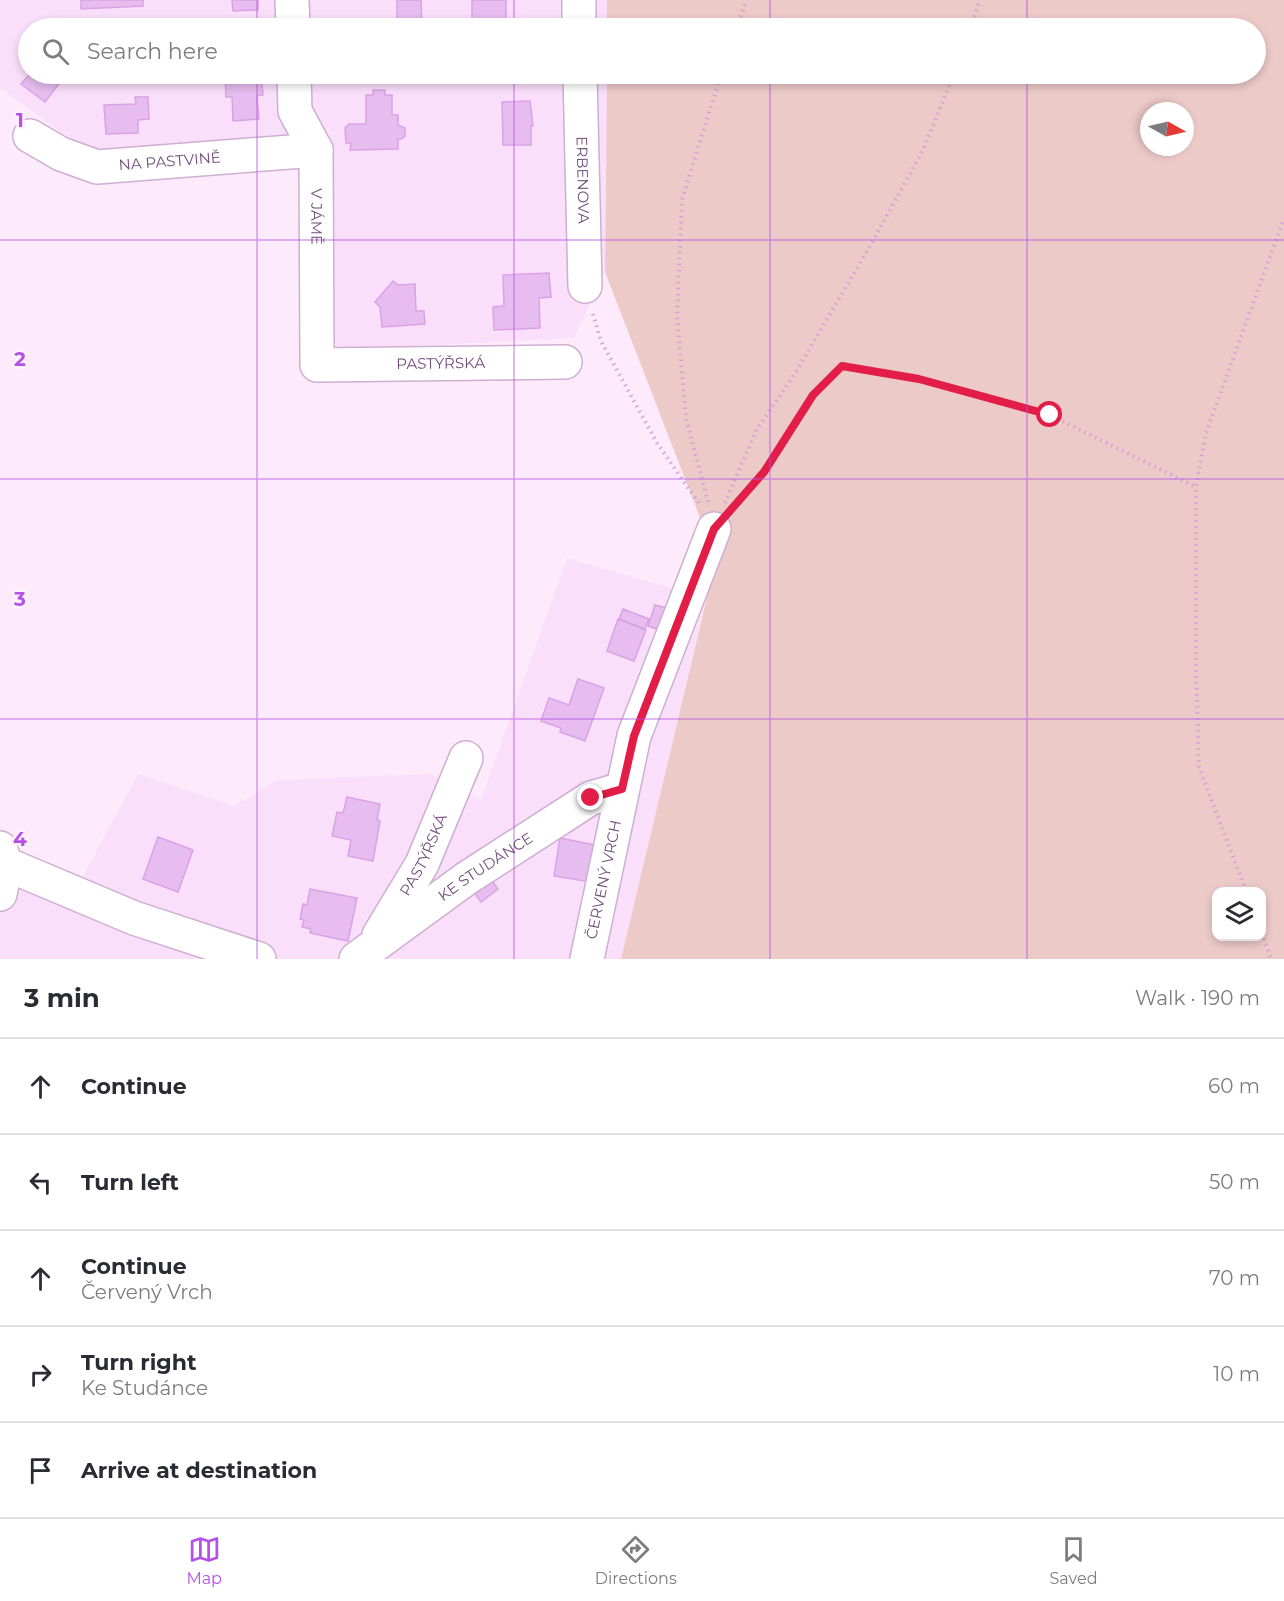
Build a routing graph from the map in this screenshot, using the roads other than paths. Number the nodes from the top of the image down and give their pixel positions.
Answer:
1 (292, 0) edge
2 (579, 0) edge
3 (293, 18) edge
4 (579, 18) edge
5 (294, 84) edge
6 (580, 84) edge
7 (30, 136) dead end
8 (315, 150) junction
9 (585, 286) road end
10 (565, 362) dead end
11 (317, 365) joint
12 (714, 529) road end
13 (466, 758) dead end
14 (622, 789) junction
15 (2, 869) edge
16 (364, 953) edge
17 (254, 958) edge
18 (587, 959) edge

1 - 3 street
2 - 4 street
5 - 8 street, V JÁMĚ
6 - 9 street, ERBENOVA
7 - 8 street, NA PASTVINĚ
8 - 11 street, V JÁMĚ
10 - 11 street, PASTÝŘSKÁ
12 - 14 street, ČERVENÝ VRCH
13 - 16 street, PASTÝŘSKÁ
14 - 16 street, KE STUDÁNCE
14 - 18 street, ČERVENÝ VRCH
15 - 17 street

